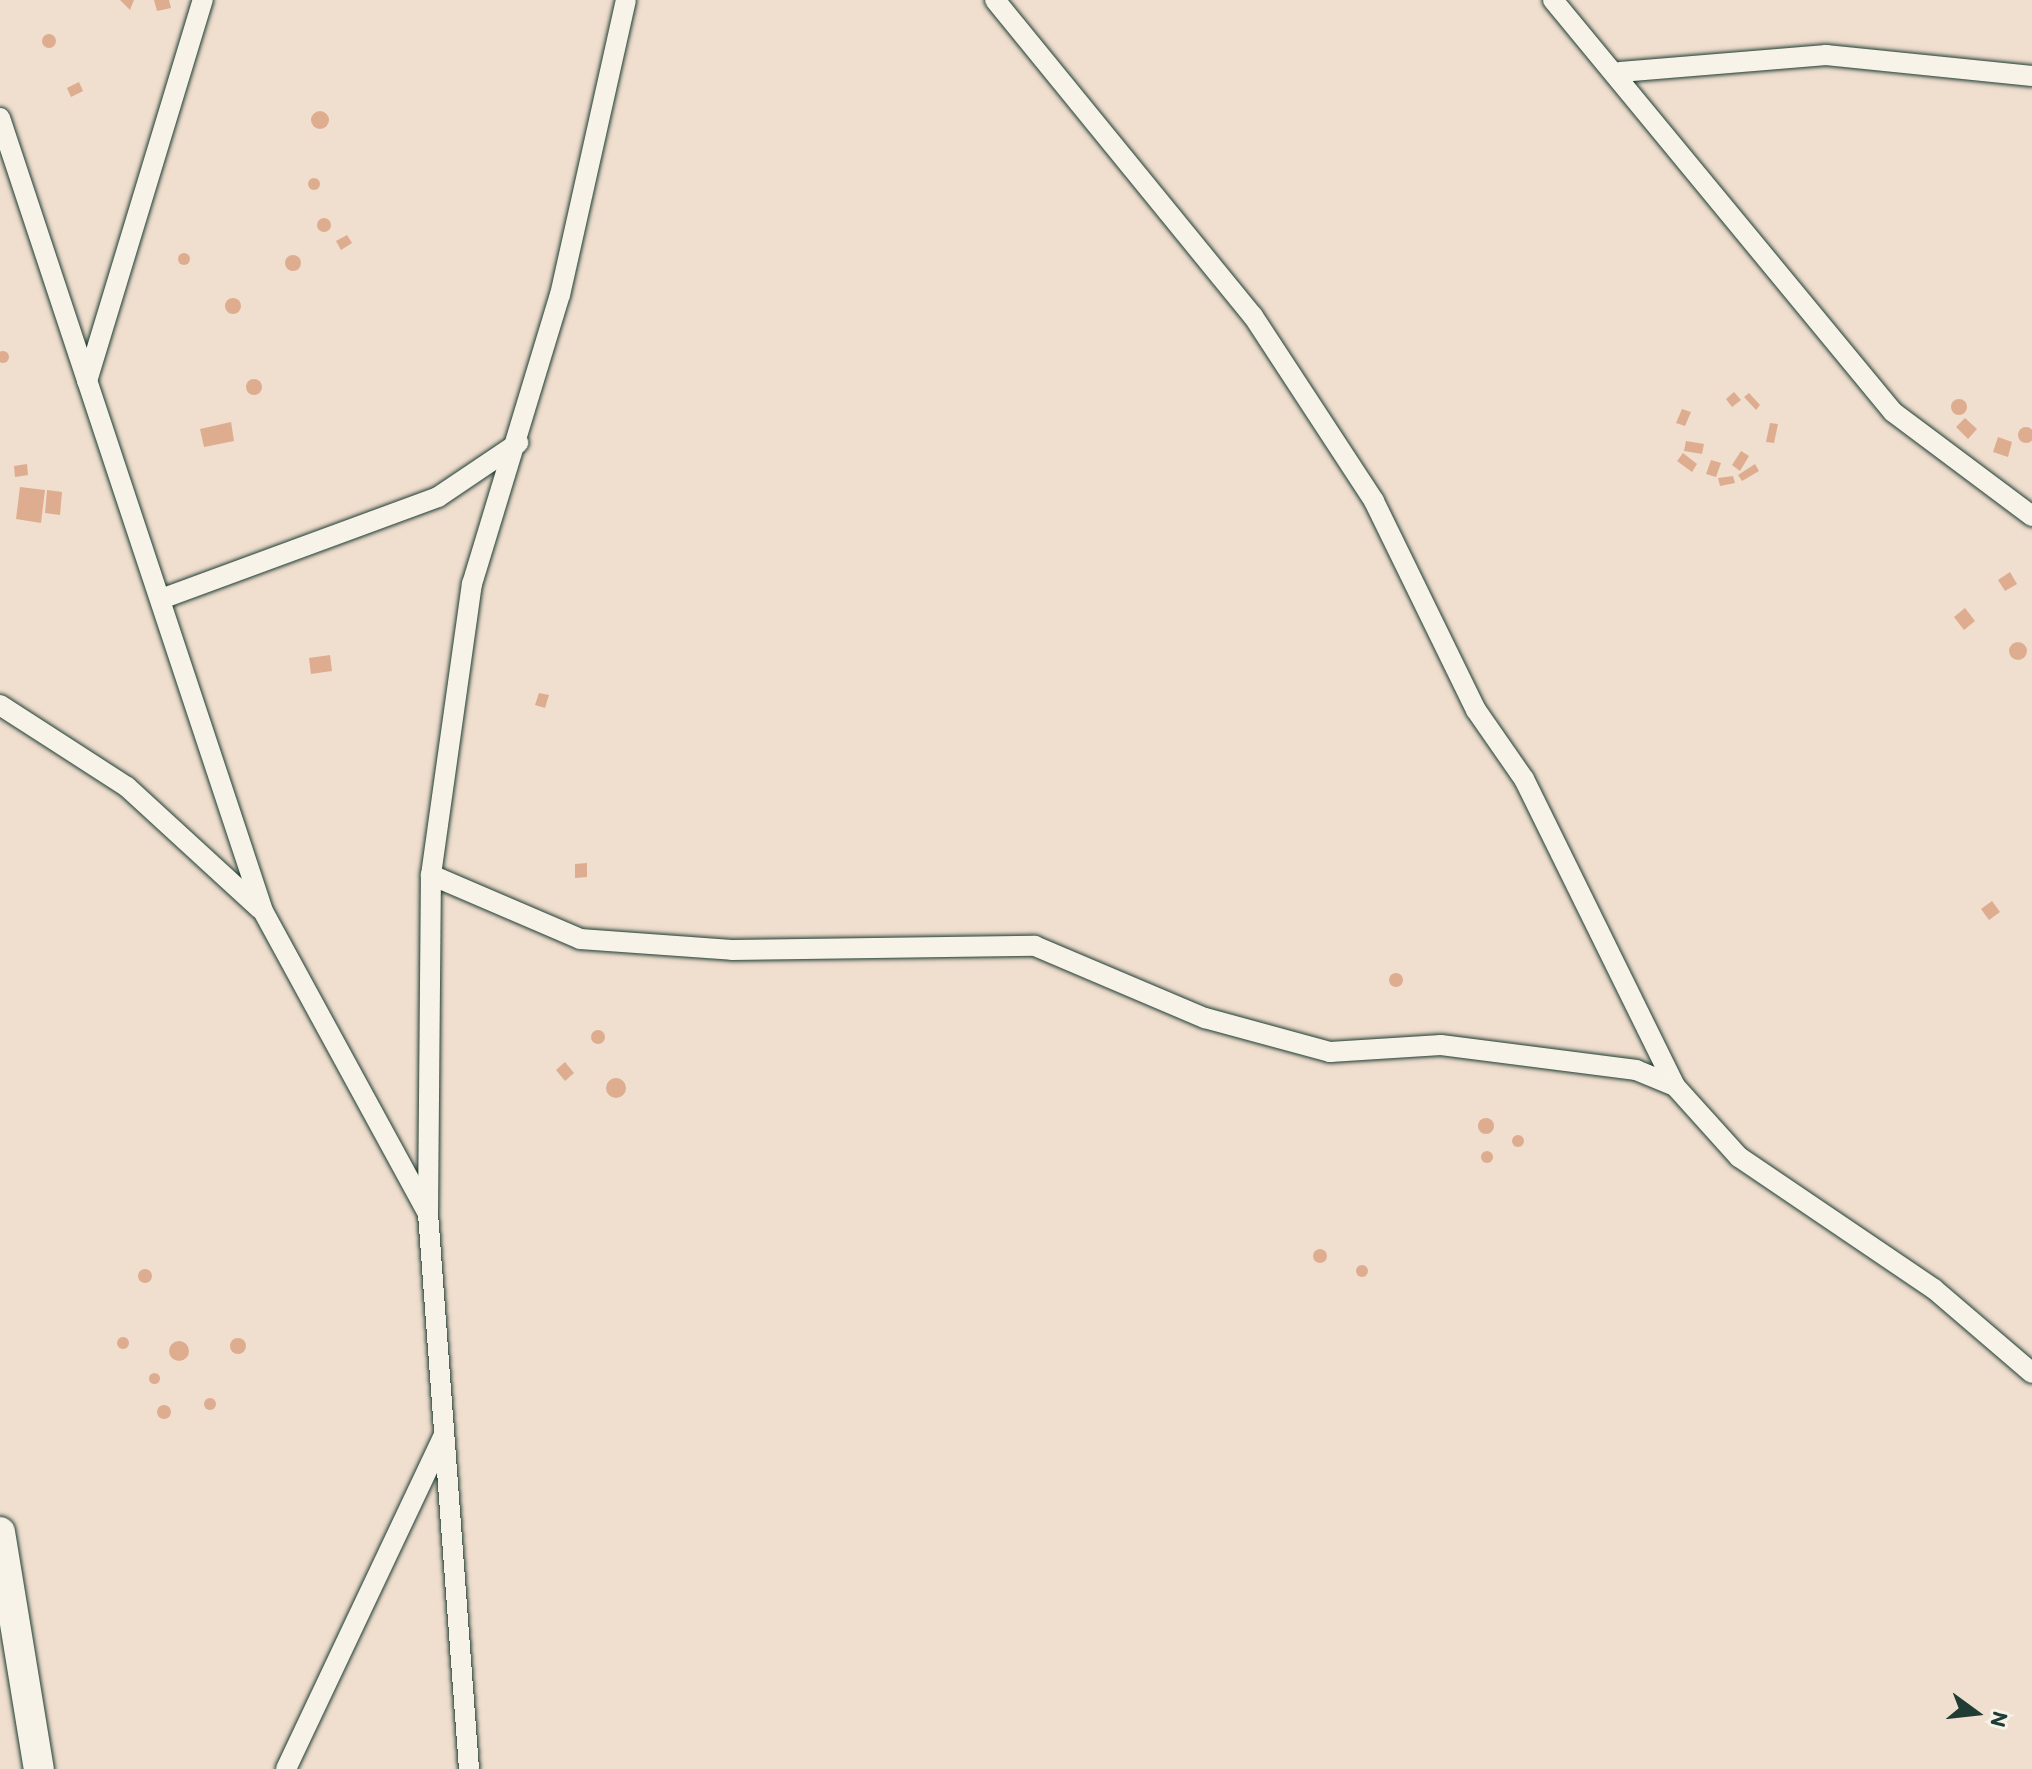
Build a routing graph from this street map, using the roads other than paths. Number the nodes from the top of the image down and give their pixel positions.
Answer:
1 (203, 0) edge
2 (626, 0) edge
3 (995, 0) edge
4 (1553, 0) edge
5 (1620, 72) junction
6 (2032, 76) edge
7 (0, 118) edge
8 (87, 381) junction
9 (518, 443) junction
10 (2032, 516) edge
11 (164, 598) junction
12 (0, 705) edge
13 (431, 875) junction
14 (263, 911) junction
15 (1675, 1086) junction
16 (428, 1213) junction
17 (2032, 1373) edge
18 (443, 1437) junction
19 (0, 1532) edge
20 (39, 1769) edge
21 (286, 1769) edge
22 (469, 1769) edge

1 - 8 street
2 - 9 street
3 - 15 street
4 - 5 street
5 - 6 street
5 - 10 street
7 - 8 street
8 - 11 street
9 - 11 street
9 - 13 street
11 - 14 street
12 - 14 street
13 - 15 street
13 - 16 street
14 - 16 street
15 - 17 street
16 - 18 street
18 - 21 street
18 - 22 street
19 - 20 main road

